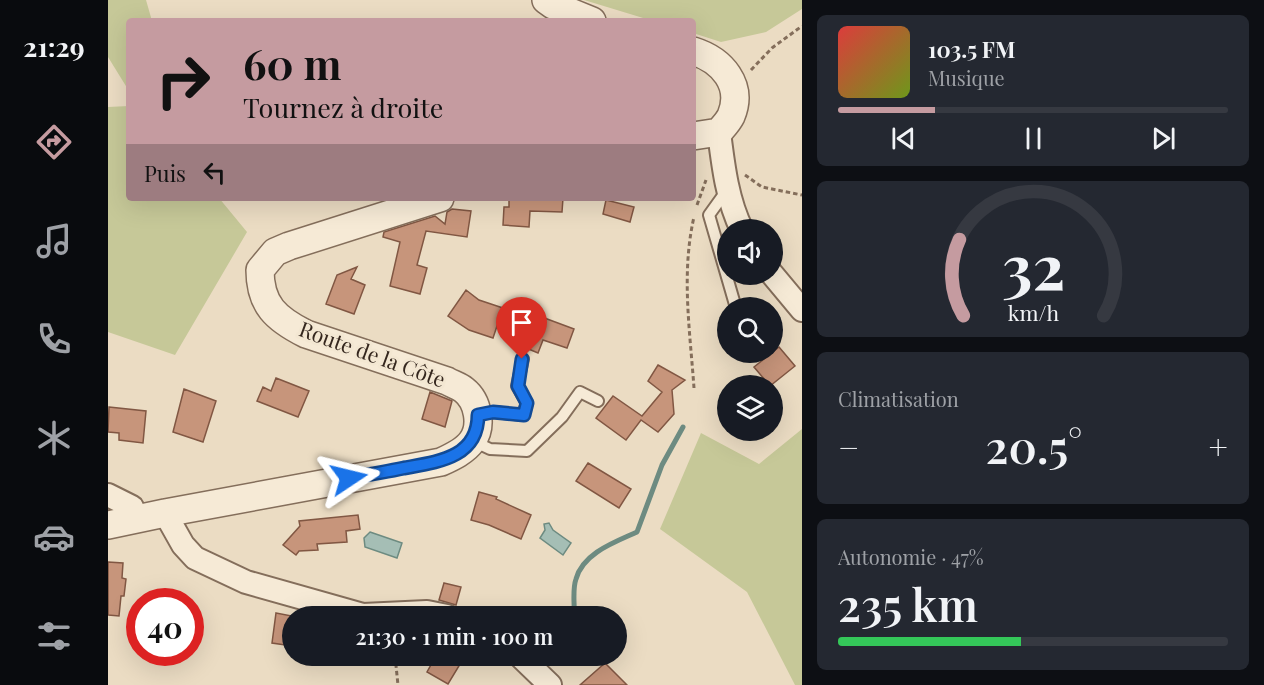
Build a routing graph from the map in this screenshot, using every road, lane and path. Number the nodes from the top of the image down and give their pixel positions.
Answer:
1 (546, 0) edge
2 (585, 18) edge
3 (802, 26) edge
4 (696, 52) edge
5 (734, 88) junction
6 (706, 134) edge
7 (723, 162) junction
8 (729, 187) junction
9 (802, 195) edge
10 (430, 201) edge
11 (697, 206) dead end
12 (695, 215) dead end
13 (736, 219) edge
14 (781, 285) edge
15 (733, 297) edge
16 (802, 310) edge
17 (522, 359) dead end
18 (694, 388) dead end
19 (598, 401) dead end
20 (475, 428) junction
21 (108, 495) edge
22 (165, 513) junction
23 (137, 519) junction
24 (108, 525) edge
25 (331, 606) edge
26 (396, 666) edge
27 (398, 685) edge

1 - 2 street
3 - 5 path
4 - 5 street
5 - 6 street
6 - 7 street
7 - 8 street
7 - 9 path
7 - 11 path
8 - 13 street
8 - 15 lane
10 - 20 street, Route de la Côte
12 - 18 path
14 - 16 street
17 - 20 lane
19 - 20 lane
20 - 22 street
21 - 23 street
22 - 23 street
22 - 25 street
23 - 24 street
26 - 27 path

